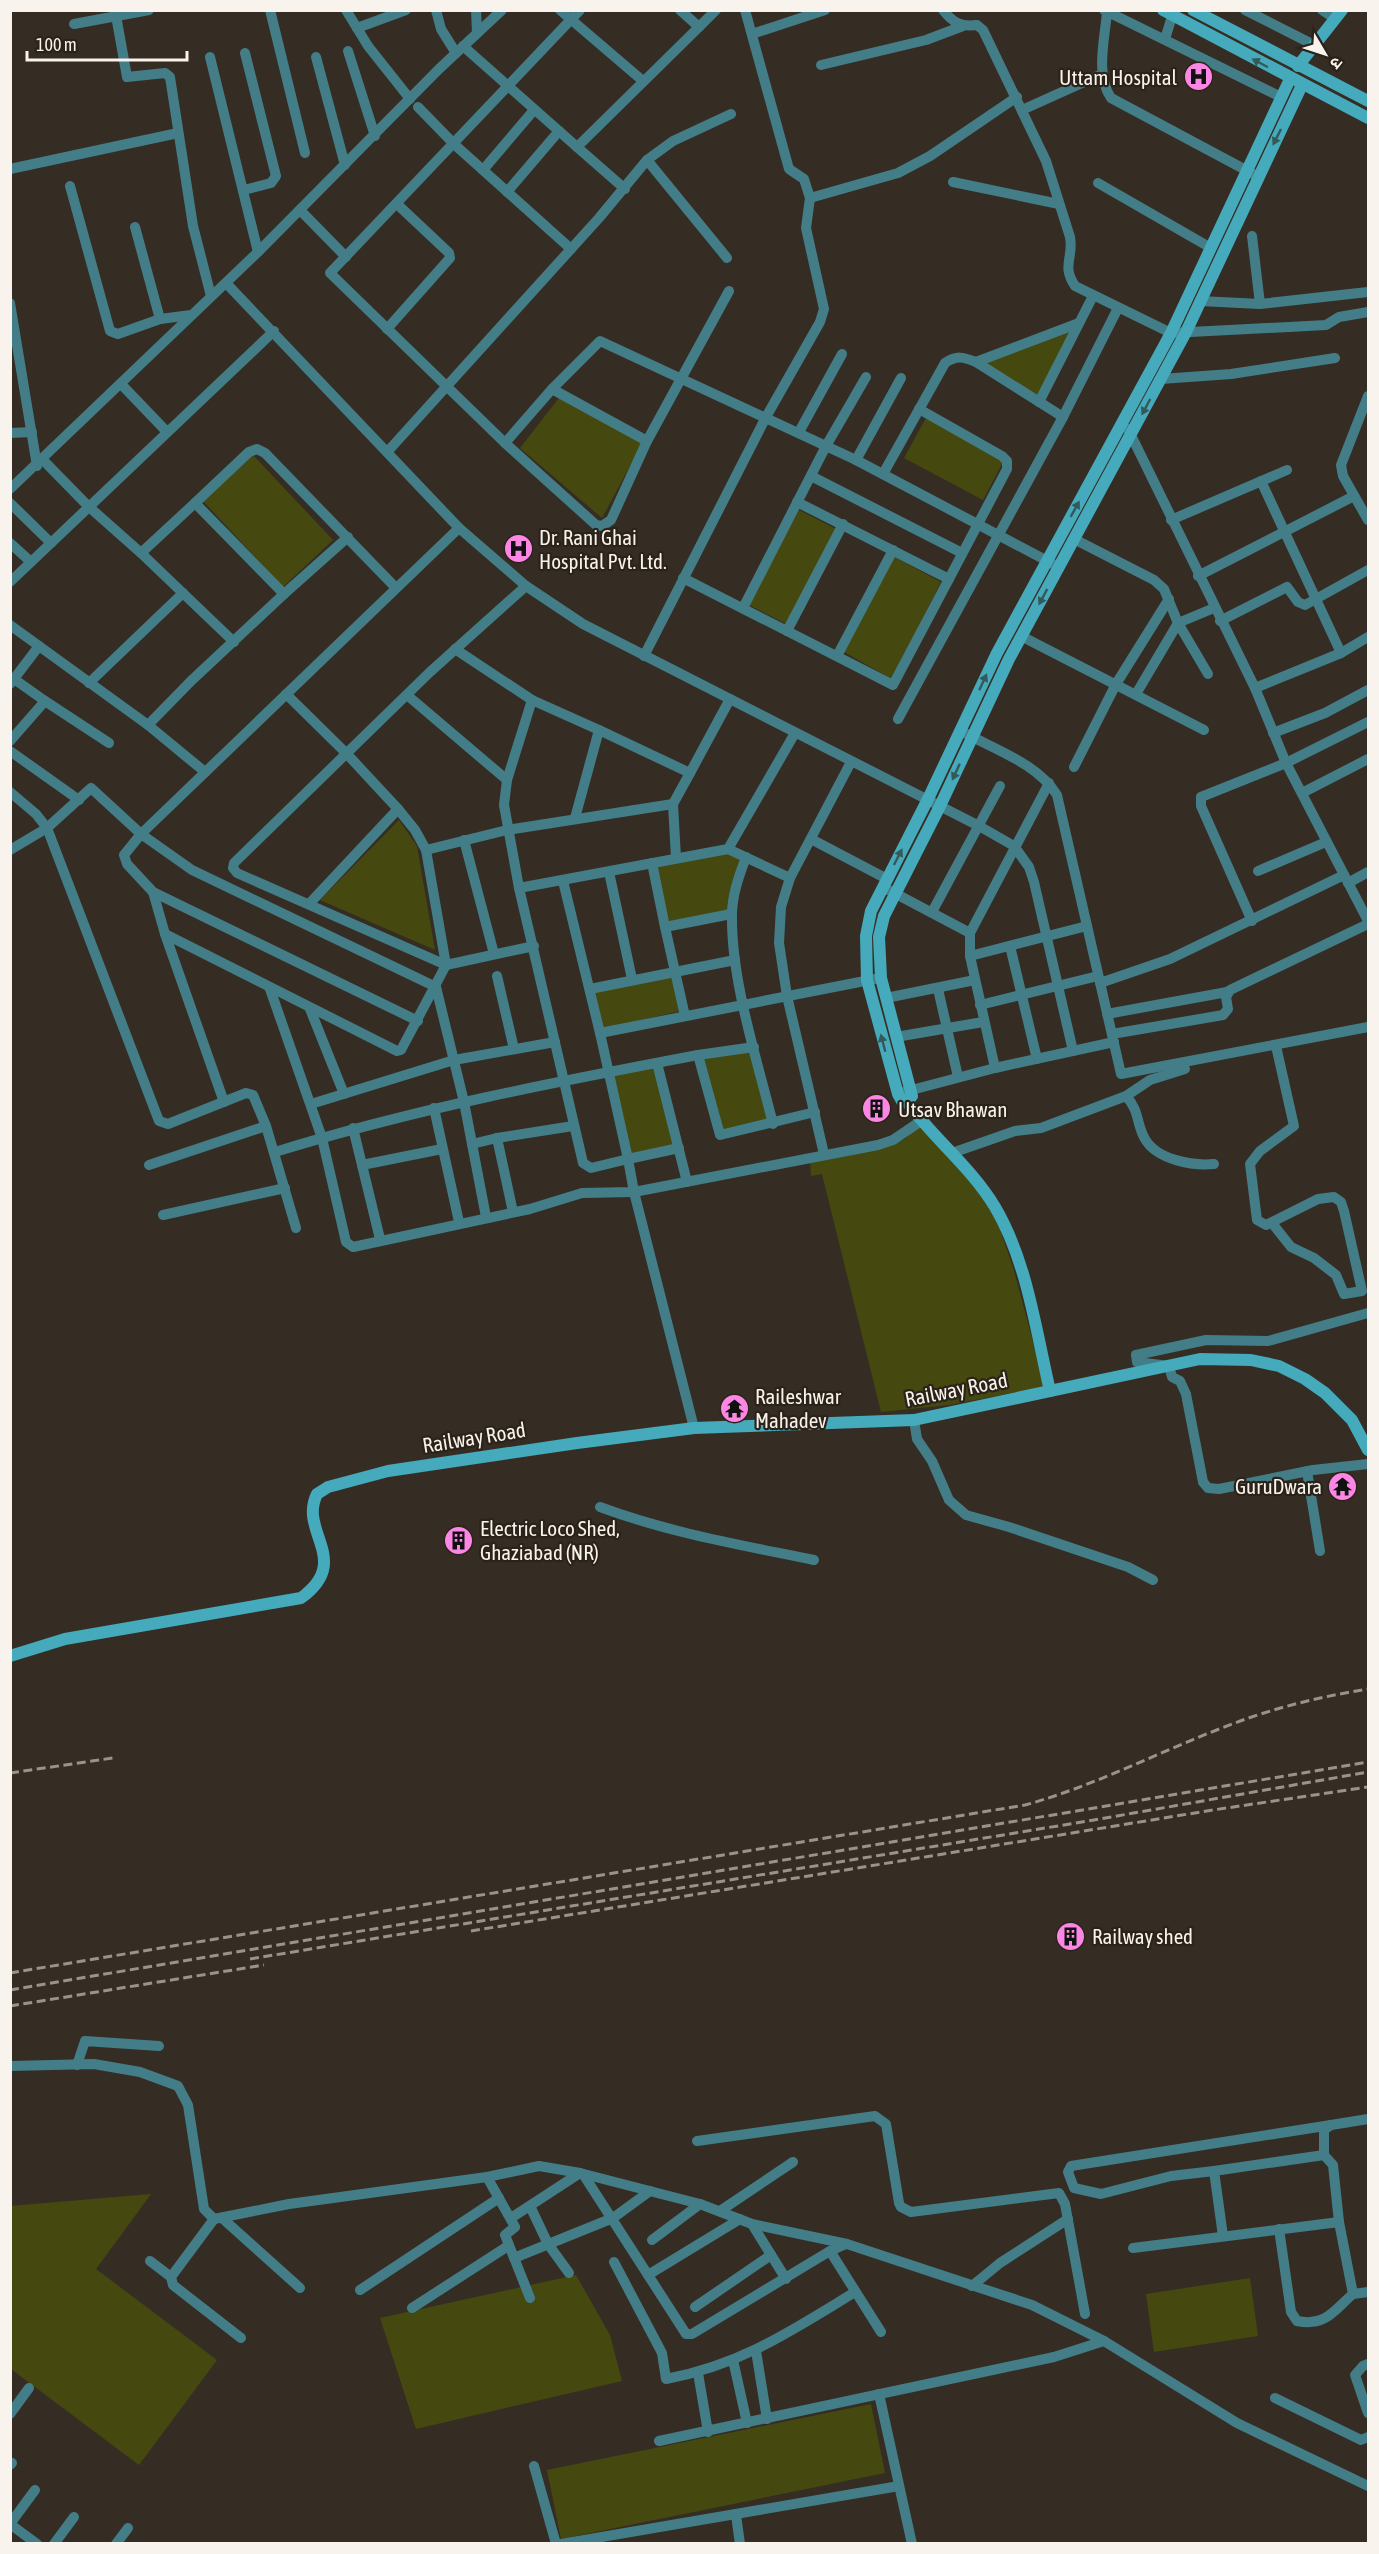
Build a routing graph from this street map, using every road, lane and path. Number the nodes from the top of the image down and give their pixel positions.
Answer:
1 (149, 10) edge
2 (270, 10) edge
3 (346, 10) edge
4 (406, 10) edge
5 (436, 10) edge
6 (476, 10) edge
7 (502, 10) edge
8 (560, 10) edge
9 (580, 10) edge
10 (680, 10) edge
11 (716, 10) edge
12 (745, 10) edge
13 (825, 10) edge
14 (943, 10) edge
15 (1193, 10) edge
16 (1245, 10) edge
17 (1322, 10) edge
18 (1106, 11) edge
19 (1169, 12) edge
20 (116, 13) edge
21 (1338, 15) edge
22 (571, 20) junction
23 (74, 24) dead end
24 (963, 26) junction
25 (699, 27) junction
26 (357, 28) junction
27 (477, 33) junction
28 (752, 34) junction
29 (1165, 39) junction
30 (1314, 45) junction
31 (460, 49) junction
32 (348, 51) dead end
33 (245, 53) dead end
34 (210, 57) dead end
35 (316, 57) dead end
36 (821, 65) dead end
37 (1298, 66) junction
38 (1102, 74) junction
39 (1290, 79) junction
40 (643, 81) junction
41 (1302, 85) junction
42 (508, 88) junction
43 (1017, 97) junction
44 (1281, 97) junction
45 (1368, 101) edge
46 (414, 103) junction
47 (534, 110) junction
48 (1022, 110) junction
49 (731, 114) dead end
50 (1368, 118) edge
51 (559, 131) junction
52 (178, 133) junction
53 (375, 136) junction
54 (455, 145) junction
55 (577, 147) junction
56 (305, 153) dead end
57 (647, 160) junction
58 (345, 165) junction
59 (10, 169) edge
60 (483, 170) junction
61 (1245, 170) junction
62 (1257, 176) junction
63 (953, 182) dead end
64 (1098, 183) dead end
65 (70, 186) dead end
66 (625, 189) junction
67 (244, 190) junction
68 (507, 192) junction
69 (810, 198) junction
70 (1059, 204) junction
71 (398, 205) junction
72 (300, 210) junction
73 (135, 227) dead end
74 (1252, 236) dead end
75 (1211, 248) junction
76 (571, 249) junction
77 (258, 252) junction
78 (346, 257) junction
79 (727, 258) dead end
80 (226, 283) junction
81 (729, 291) dead end
82 (1368, 292) edge
83 (211, 296) junction
84 (1093, 296) junction
85 (1200, 301) junction
86 (10, 303) edge
87 (1260, 304) junction
88 (1118, 308) junction
89 (1368, 312) edge
90 (191, 315) junction
91 (160, 319) junction
92 (1079, 323) junction
93 (387, 329) junction
94 (274, 331) junction
95 (1186, 332) junction
96 (1171, 333) junction
97 (842, 354) dead end
98 (1335, 358) dead end
99 (976, 362) junction
100 (867, 377) dead end
101 (901, 378) dead end
102 (682, 379) junction
103 (1161, 379) junction
104 (121, 384) junction
105 (445, 385) junction
106 (552, 389) junction
107 (1368, 400) edge
108 (1039, 402) junction
109 (919, 409) junction
110 (766, 417) junction
111 (1063, 417) junction
112 (1123, 420) junction
113 (32, 432) junction
114 (167, 432) junction
115 (799, 432) junction
116 (10, 433) edge
117 (1131, 436) junction
118 (647, 441) junction
119 (505, 443) junction
120 (826, 446) junction
121 (388, 450) junction
122 (856, 460) junction
123 (40, 463) junction
124 (1287, 470) dead end
125 (883, 474) junction
126 (811, 476) junction
127 (1261, 481) junction
128 (10, 489) edge
129 (1354, 496) junction
130 (797, 502) junction
131 (10, 503) edge
132 (195, 503) junction
133 (88, 506) junction
134 (1367, 516) edge
135 (1171, 520) junction
136 (843, 524) junction
137 (977, 525) junction
138 (459, 528) junction
139 (1285, 531) junction
140 (998, 536) junction
141 (348, 537) junction
142 (1074, 539) junction
143 (10, 543) edge
144 (51, 543) junction
145 (893, 550) junction
146 (141, 553) junction
147 (962, 553) junction
148 (1047, 561) junction
149 (31, 562) junction
150 (1059, 567) junction
151 (1368, 570) edge
152 (1198, 576) junction
153 (683, 578) junction
154 (949, 579) junction
155 (10, 582) edge
156 (526, 586) junction
157 (396, 588) junction
158 (183, 593) junction
159 (284, 594) junction
160 (1316, 598) junction
161 (1169, 599) junction
162 (743, 608) junction
163 (1214, 608) junction
164 (1220, 621) junction
165 (1178, 623) junction
166 (10, 625) edge
167 (787, 631) junction
168 (1022, 636) junction
169 (1368, 637) edge
170 (234, 642) junction
171 (39, 646) junction
172 (454, 649) junction
173 (1341, 652) junction
174 (644, 656) junction
175 (837, 656) junction
176 (10, 662) edge
177 (21, 670) junction
178 (1208, 674) dead end
179 (12, 682) edge
180 (89, 683) junction
181 (1116, 684) junction
182 (1255, 688) junction
183 (1368, 690) edge
184 (286, 694) junction
185 (1136, 694) junction
186 (406, 695) junction
187 (730, 699) junction
188 (532, 700) junction
189 (45, 701) junction
190 (898, 719) dead end
191 (1368, 722) edge
192 (148, 725) junction
193 (599, 730) junction
194 (960, 730) junction
195 (1204, 730) dead end
196 (795, 733) junction
197 (1273, 733) junction
198 (972, 737) junction
199 (10, 741) edge
200 (110, 743) dead end
201 (10, 751) edge
202 (346, 753) junction
203 (1368, 759) edge
204 (850, 762) junction
205 (1286, 763) junction
206 (1074, 767) dead end
207 (205, 772) junction
208 (690, 773) junction
209 (507, 780) junction
210 (1049, 783) junction
211 (1000, 786) dead end
212 (10, 792) edge
213 (1302, 793) junction
214 (79, 800) junction
215 (928, 800) junction
216 (673, 804) junction
217 (940, 806) junction
218 (398, 809) junction
219 (575, 818) junction
220 (979, 826) junction
221 (47, 828) junction
222 (507, 830) junction
223 (141, 834) junction
224 (811, 839) junction
225 (464, 840) junction
226 (1326, 842) junction
227 (1014, 846) junction
228 (728, 849) junction
229 (10, 850) edge
230 (426, 850) junction
231 (746, 857) junction
232 (676, 858) junction
233 (652, 862) junction
234 (1258, 871) dead end
235 (609, 872) junction
236 (1368, 872) edge
237 (790, 878) junction
238 (1346, 879) junction
239 (563, 881) junction
240 (885, 883) junction
241 (519, 888) junction
242 (153, 892) junction
243 (895, 893) junction
244 (310, 903) junction
245 (932, 912) junction
246 (731, 914) junction
247 (1252, 921) junction
248 (1368, 922) edge
249 (1087, 926) junction
250 (665, 927) junction
251 (970, 933) junction
252 (165, 934) junction
253 (1049, 937) junction
254 (534, 946) junction
255 (1010, 946) junction
256 (494, 954) junction
257 (970, 956) junction
258 (735, 960) junction
259 (446, 965) junction
260 (674, 970) junction
261 (497, 976) dead end
262 (881, 978) junction
263 (632, 979) junction
264 (1099, 979) junction
265 (867, 980) junction
266 (975, 980) junction
267 (1059, 986) junction
268 (436, 987) junction
269 (270, 989) junction
270 (590, 989) junction
271 (938, 989) junction
272 (1227, 992) junction
273 (1021, 995) junction
274 (787, 996) junction
275 (886, 998) junction
276 (744, 1004) junction
277 (980, 1005) junction
278 (310, 1009) junction
279 (1107, 1014) junction
280 (685, 1016) junction
281 (418, 1021) junction
282 (983, 1022) junction
283 (1368, 1027) edge
284 (947, 1028) junction
285 (600, 1034) junction
286 (896, 1037) junction
287 (1113, 1038) junction
288 (555, 1042) junction
289 (1276, 1046) junction
290 (754, 1047) junction
291 (514, 1050) junction
292 (1255, 1050) junction
293 (1073, 1051) junction
294 (698, 1055) junction
295 (1037, 1059) junction
296 (454, 1060) junction
297 (657, 1063) junction
298 (995, 1068) junction
299 (607, 1071) junction
300 (958, 1077) junction
301 (563, 1079) junction
302 (344, 1094) junction
303 (904, 1096) junction
304 (1126, 1096) junction
305 (224, 1102) junction
306 (464, 1102) junction
307 (311, 1104) junction
308 (434, 1108) junction
309 (814, 1112) junction
310 (921, 1120) junction
311 (773, 1124) junction
312 (266, 1125) junction
313 (573, 1126) junction
314 (353, 1128) junction
315 (322, 1138) junction
316 (497, 1138) junction
317 (472, 1144) junction
318 (679, 1148) junction
319 (442, 1149) junction
320 (275, 1152) junction
321 (952, 1153) junction
322 (824, 1154) junction
323 (628, 1159) junction
324 (1214, 1164) dead end
325 (149, 1165) dead end
326 (362, 1165) junction
327 (687, 1182) junction
328 (285, 1188) junction
329 (634, 1192) junction
330 (513, 1212) junction
331 (163, 1215) dead end
332 (486, 1217) junction
333 (459, 1222) junction
334 (1272, 1223) junction
335 (296, 1228) dead end
336 (380, 1239) junction
337 (1368, 1313) edge
338 (1174, 1365) junction
339 (1050, 1391) junction
340 (914, 1420) junction
341 (694, 1428) junction
342 (1368, 1450) edge
343 (1368, 1464) edge
344 (1307, 1471) junction
345 (600, 1507) dead end
346 (1320, 1551) dead end
347 (814, 1560) dead end
348 (1153, 1580) dead end
349 (10, 1656) edge
350 (159, 2046) dead end
351 (77, 2065) junction
352 (10, 2066) edge
353 (1368, 2119) edge
354 (1331, 2125) junction
355 (697, 2141) dead end
356 (1324, 2155) junction
357 (793, 2162) dead end
358 (1214, 2171) junction
359 (581, 2174) junction
360 (487, 2177) junction
361 (650, 2191) junction
362 (499, 2198) junction
363 (700, 2204) junction
364 (530, 2206) junction
365 (720, 2211) junction
366 (218, 2218) junction
367 (511, 2218) junction
368 (613, 2218) junction
369 (740, 2219) junction
370 (1068, 2219) junction
371 (1339, 2222) junction
372 (752, 2224) junction
373 (1279, 2229) junction
374 (1223, 2236) junction
375 (652, 2240) dead end
376 (548, 2244) junction
377 (846, 2244) junction
378 (508, 2246) junction
379 (1133, 2248) dead end
380 (830, 2251) junction
381 (771, 2255) junction
382 (514, 2258) junction
383 (150, 2261) dead end
384 (614, 2262) dead end
385 (569, 2273) dead end
386 (648, 2275) junction
387 (171, 2277) junction
388 (786, 2279) junction
389 (972, 2286) junction
390 (300, 2288) dead end
391 (360, 2290) dead end
392 (855, 2292) junction
393 (1368, 2292) edge
394 (1353, 2294) junction
395 (530, 2298) dead end
396 (695, 2307) dead end
397 (412, 2308) dead end
398 (1085, 2314) dead end
399 (880, 2332) dead end
400 (241, 2338) dead end
401 (1104, 2341) junction
402 (756, 2351) junction
403 (733, 2360) junction
404 (1368, 2364) edge
405 (698, 2373) junction
406 (29, 2388) dead end
407 (879, 2394) junction
408 (1275, 2398) dead end
409 (15, 2399) edge
410 (10, 2414) edge
411 (1368, 2414) edge
412 (767, 2419) junction
413 (747, 2424) junction
414 (708, 2432) junction
415 (1368, 2439) edge
416 (659, 2441) dead end
417 (534, 2466) dead end
418 (899, 2486) junction
419 (1368, 2486) edge
420 (35, 2490) dead end
421 (736, 2515) junction
422 (74, 2517) dead end
423 (10, 2524) edge
424 (128, 2528) dead end
425 (37, 2544) edge
426 (54, 2544) edge
427 (116, 2544) edge
428 (556, 2544) edge
429 (561, 2544) edge
430 (740, 2544) edge
431 (912, 2544) edge

1 - 20 street
2 - 56 street
3 - 26 street
4 - 26 street
5 - 31 street
6 - 27 street
7 - 27 street
8 - 22 street
9 - 22 street
10 - 25 street
11 - 25 street
12 - 28 street
13 - 28 street
14 - 24 street
15 - 37 street
16 - 30 street
17 - 21 street
18 - 29 street
18 - 38 street
19 - 29 street
39 -> 19 street
20 - 23 street
20 - 52 street
21 - 30 street
22 - 40 street
22 - 42 street
24 - 36 street
24 - 43 street
25 - 40 street
26 - 46 street
27 - 31 street
28 - 69 street
29 - 44 street
30 - 37 street
31 - 42 street
31 - 46 street
32 - 53 street
33 - 67 street
34 - 67 street
35 - 58 street
37 - 45 street
38 - 48 street
38 - 61 street
39 - 41 street
39 - 44 street
40 - 55 street
41 - 50 street
41 -> 62 street
42 - 47 street
42 - 54 street
43 - 48 street
43 - 69 street
44 - 61 street
46 - 53 street
46 - 54 street
47 - 51 street
47 - 60 street
48 - 70 street
49 - 57 street
51 - 55 street
51 - 68 street
52 - 59 street
52 - 83 street
53 - 58 street
54 - 60 street
54 - 71 street
55 - 66 street
57 - 66 street
57 - 79 street
58 - 72 street
60 - 68 street
61 - 62 street
61 - 75 street
62 - 85 street
63 - 70 street
64 - 75 street
65 - 91 street
66 - 76 street
67 - 77 street
68 - 76 street
69 - 110 street
70 - 84 street
71 - 78 street
71 - 93 street
72 - 77 street
72 - 78 street
73 - 91 street
74 - 87 street
75 - 96 street
76 - 105 street
77 - 80 street
78 - 93 street
80 - 83 street
80 - 94 street
81 - 102 street
82 - 87 street
83 - 90 street
84 - 88 street
84 - 92 street
85 - 87 street
85 - 95 street
86 - 113 street
88 - 96 street
88 - 111 street
89 - 95 street
90 - 91 street
90 - 104 street
92 - 99 street
92 - 108 street
93 - 105 street
94 - 114 street
94 - 121 street
95 - 96 street
95 - 103 street
96 - 112 street
97 - 115 street
98 - 103 street
99 - 108 street
99 - 109 street
100 - 120 street
101 - 122 street
102 - 106 street
102 - 110 street
102 - 118 street
103 -> 117 street
104 - 114 street
104 - 123 street
105 - 119 street
105 - 121 street
106 - 118 street
106 - 119 street
107 - 129 street
108 - 111 street
109 - 125 street
109 - 137 street
110 - 115 street
110 - 153 street
111 - 140 street
112 - 117 street
148 -> 112 street
113 - 116 street
113 - 123 street
114 - 133 street
115 - 120 street
117 - 135 street
117 - 142 street
118 - 119 street
120 - 122 street
120 - 126 street
121 - 138 street
122 - 125 street
123 - 128 street
123 - 133 street
124 - 127 street
125 - 137 street
126 - 130 street
126 - 147 street
127 - 135 street
127 - 139 street
129 - 134 street
129 - 139 street
130 - 136 street
130 - 162 street
131 - 144 street
132 - 141 street
132 - 146 street
132 - 159 street
133 - 144 street
133 - 146 street
135 - 152 street
136 - 145 street
136 - 167 street
137 - 140 street
137 - 147 street
138 - 156 street
138 - 157 street
139 - 152 street
139 - 160 street
140 - 148 street
140 - 190 street
141 - 157 street
141 - 159 street
142 - 150 street
142 - 161 street
143 - 149 street
144 - 149 street
145 - 154 street
145 - 175 street
146 - 158 street
147 - 154 street
148 - 150 street
194 -> 148 street
149 - 155 street
150 -> 168 street
151 - 160 street
152 - 163 street
153 - 162 street
153 - 174 street
154 - 175 street
156 - 172 street
156 - 174 street
157 - 184 street
158 - 170 street
158 - 180 street
159 - 170 street
160 - 164 street
160 - 173 street
161 - 165 street
161 - 181 street
162 - 167 street
163 - 164 street
163 - 165 street
164 - 182 street
165 - 178 street
165 - 185 street
166 - 171 street
167 - 175 street
168 - 181 street
168 - 198 street
169 - 173 street
170 - 192 street
171 - 177 street
171 - 180 street
172 - 186 street
172 - 188 street
173 - 182 street
174 - 187 street
176 - 177 street
177 - 179 street
179 - 189 street
180 - 192 street
181 - 185 street
181 - 206 street
182 - 197 street
183 - 197 street
184 - 202 street
184 - 207 street
185 - 195 street
186 - 202 street
186 - 209 street
187 - 196 street
187 - 208 street
188 - 193 street
188 - 209 street
189 - 199 street
189 - 200 street
191 - 205 street
192 - 207 street
193 - 208 street
193 - 219 street
194 - 198 street
194 - 215 street
196 - 204 street
196 - 228 street
197 - 205 street
198 - 210 street
198 -> 217 street
201 - 214 street
202 - 218 street
202 - 244 street
203 - 213 street
204 - 215 street
204 - 224 street
205 - 213 street
205 - 247 street
207 - 223 street
208 - 216 street
209 - 222 street
210 - 227 street
210 - 249 street
211 - 220 street
212 - 221 street
213 - 226 street
214 - 221 street
214 - 223 street
215 - 217 street
240 -> 215 street
216 - 219 street
216 - 232 street
217 - 220 street
217 - 243 street
218 - 230 street
218 - 244 street
219 - 222 street
220 - 227 street
220 - 245 street
221 - 229 street
221 - 305 street
222 - 225 street
222 - 241 street
223 - 242 street
223 - 268 street
224 - 237 street
224 - 240 street
225 - 230 street
225 - 256 street
226 - 234 street
226 - 238 street
227 - 251 street
227 - 253 street
228 - 231 street
228 - 232 street
230 - 259 street
231 - 237 street
231 - 246 street
232 - 233 street
233 - 235 street
233 - 250 street
235 - 239 street
235 - 263 street
236 - 238 street
237 - 274 street
238 - 247 street
238 - 248 street
239 - 241 street
239 - 270 street
240 - 243 street
240 - 265 street
241 - 254 street
242 - 252 street
242 - 281 street
243 - 245 street
243 - 262 street
244 - 259 street
245 - 251 street
246 - 250 street
246 - 258 street
247 - 264 street
248 - 272 street
249 - 253 street
249 - 264 street
250 - 260 street
251 - 257 street
252 - 269 street
252 - 305 street
253 - 255 street
253 - 267 street
254 - 256 street
254 - 288 street
255 - 257 street
255 - 273 street
256 - 259 street
257 - 266 street
258 - 260 street
258 - 276 street
259 - 268 street
260 - 263 street
260 - 280 street
261 - 291 street
262 - 265 street
262 - 275 street
263 - 270 street
264 - 267 street
264 - 279 street
265 - 274 street
303 -> 265 street
266 - 271 street
266 - 277 street
267 - 273 street
267 - 293 street
268 - 281 street
268 - 296 street
269 - 278 street
269 - 307 street
270 - 285 street
271 - 275 street
271 - 284 street
272 - 279 street
272 - 287 street
273 - 277 street
273 - 295 street
274 - 276 street
274 - 309 street
275 - 286 street
276 - 280 street
276 - 290 street
277 - 282 street
278 - 281 street
278 - 302 street
279 - 287 street
280 - 285 street
282 - 284 street
282 - 298 street
283 - 289 street
284 - 286 street
284 - 300 street
285 - 299 street
286 - 303 street
287 - 292 street
287 - 293 street
288 - 291 street
288 - 301 street
289 - 292 street
289 - 334 street
290 - 294 street
290 - 311 street
291 - 296 street
292 - 304 street
293 - 295 street
294 - 297 street
294 - 311 street
295 - 298 street
296 - 302 street
296 - 306 street
297 - 299 street
297 - 318 street
298 - 300 street
299 - 301 street
299 - 323 street
300 - 303 street
301 - 306 street
301 - 313 street
302 - 307 street
303 - 310 street
304 - 321 street
304 - 324 street
305 - 312 street
306 - 308 street
306 - 317 street
307 - 315 street
308 - 314 street
308 - 319 street
309 - 311 street
309 - 322 street
310 - 321 street
310 - 322 street
312 - 320 street
312 - 325 street
313 - 316 street
313 - 323 street
314 - 315 street
314 - 326 street
315 - 320 street
315 - 336 street
316 - 317 street
316 - 330 street
317 - 332 street
318 - 323 street
318 - 327 street
319 - 326 street
319 - 333 street
320 - 328 street
321 - 339 street
322 - 327 street
323 - 329 street
326 - 336 street
327 - 329 street
328 - 331 street
328 - 335 street
329 - 330 street
329 - 341 street
330 - 332 street
332 - 333 street
333 - 336 street
334 - 334 street
337 - 338 street
338 - 339 street, Railway Road
338 - 342 street, Railway Road
338 - 344 street
339 - 340 street, Railway Road
340 - 341 street, Railway Road
340 - 348 street
341 - 349 street, Railway Road
343 - 344 street
344 - 346 street
345 - 347 street
350 - 351 street
351 - 352 street
351 - 366 street
353 - 354 street
354 - 356 street
354 - 358 street
355 - 370 street
356 - 358 street
356 - 371 street
357 - 365 street
358 - 374 street
359 - 360 street
359 - 361 street
359 - 364 street
359 - 368 street
360 - 362 street
360 - 366 street
361 - 363 street
361 - 368 street
362 - 367 street
362 - 391 street
363 - 365 street
363 - 375 street
364 - 367 street
364 - 376 street
365 - 369 street
366 - 387 street
366 - 390 street
367 - 378 street
368 - 376 street
368 - 386 street
369 - 372 street
369 - 386 street
370 - 389 street
370 - 398 street
371 - 373 street
371 - 394 street
372 - 377 street
372 - 381 street
373 - 374 street
373 - 394 street
374 - 379 street
376 - 382 street
376 - 385 street
377 - 380 street
377 - 389 street
378 - 382 street
378 - 397 street
380 - 388 street
380 - 392 street
381 - 388 street
381 - 396 street
382 - 395 street
383 - 387 street
384 - 405 street
386 - 388 street
387 - 400 street
389 - 401 street
392 - 399 street
392 - 402 street
393 - 394 street
401 - 407 street
401 - 419 street
402 - 403 street
402 - 412 street
403 - 405 street
403 - 413 street
404 - 411 street
405 - 414 street
406 - 409 street
407 - 412 street
407 - 418 street
408 - 415 street
409 - 410 street
412 - 413 street
413 - 414 street
414 - 416 street
417 - 428 street
418 - 421 street
418 - 431 street
420 - 423 street
421 - 429 street
421 - 430 street
422 - 426 street
423 - 425 street
424 - 427 street

